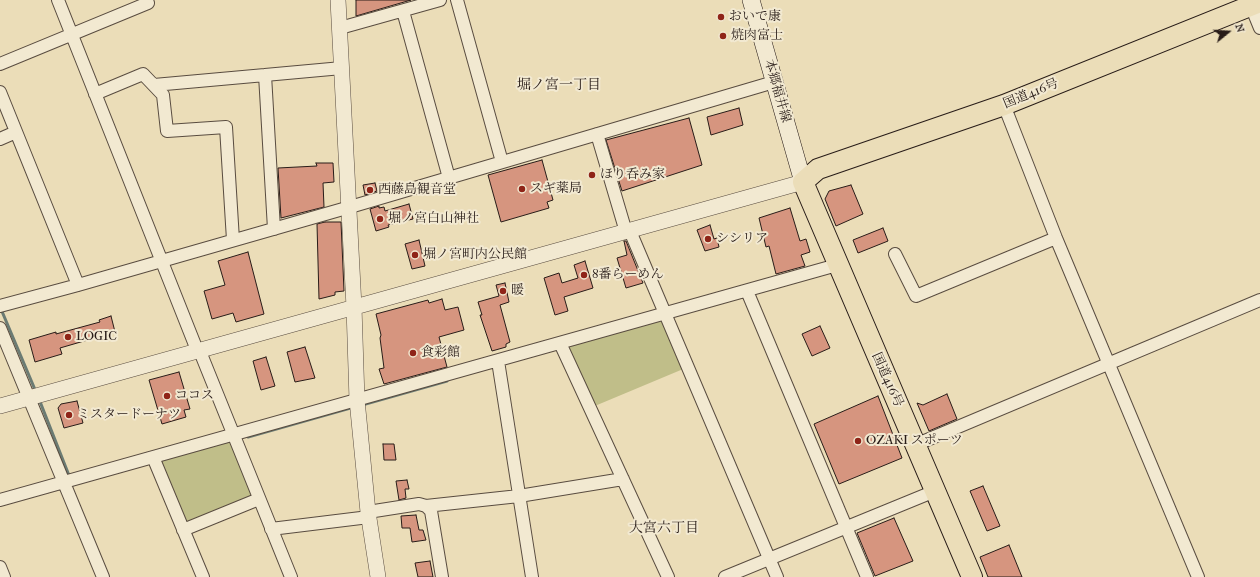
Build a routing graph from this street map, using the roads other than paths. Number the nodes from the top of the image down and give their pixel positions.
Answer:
1 (58, 0) edge
2 (338, 0) edge
3 (440, 0) edge
4 (457, 0) edge
5 (751, 0) edge
6 (148, 3) dead end
7 (403, 11) junction
8 (1257, 14) edge
9 (340, 28) junction
10 (72, 35) junction
11 (0, 64) edge
12 (342, 68) junction
13 (265, 75) junction
14 (774, 82) junction
15 (154, 86) junction
16 (0, 92) edge
17 (95, 94) junction
18 (1006, 111) junction
19 (16, 132) junction
20 (597, 134) junction
21 (0, 139) edge
22 (502, 162) junction
23 (449, 178) junction
24 (803, 182) junction
25 (350, 207) junction
26 (274, 229) junction
27 (628, 232) junction
28 (1056, 238) junction
29 (233, 240) junction
30 (895, 254) dead end
31 (162, 261) junction
32 (837, 265) junction
33 (78, 285) junction
34 (747, 290) junction
35 (1260, 300) edge
36 (0, 306) edge
37 (354, 307) junction
38 (665, 313) junction
39 (0, 328) edge
40 (560, 343) junction
41 (198, 350) junction
42 (498, 361) junction
43 (1110, 364) junction
44 (29, 397) junction
45 (357, 400) junction
46 (0, 406) edge
47 (233, 434) junction
48 (915, 445) junction
49 (153, 457) junction
50 (623, 479) junction
51 (64, 482) junction
52 (935, 491) junction
53 (519, 496) junction
54 (259, 499) junction
55 (0, 500) edge
56 (426, 506) junction
57 (368, 514) junction
58 (846, 528) junction
59 (271, 529) junction
60 (183, 530) junction
61 (769, 559) junction
62 (0, 567) edge
63 (4, 577) edge
64 (103, 577) edge
65 (203, 577) edge
66 (290, 577) edge
67 (378, 577) edge
68 (442, 577) edge
69 (532, 577) edge
70 (668, 577) edge
71 (725, 577) edge
72 (776, 577) edge
73 (867, 577) edge
74 (972, 577) edge
75 (1198, 577) edge

1 - 10 street
2 - 9 street
3 - 7 street
4 - 22 street
5 - 14 main road, 本郷福井線
6 - 10 street
7 - 9 street
7 - 23 street
8 - 18 highway, 国道416号
9 - 12 street
10 - 11 street
10 - 17 street
12 - 13 street
12 - 25 street
13 - 15 street
13 - 26 street
14 - 20 street
14 - 24 main road, 本郷福井線
15 - 17 street
15 - 29 street
16 - 19 street
17 - 31 street
18 - 24 highway, 国道416号
18 - 28 street
19 - 21 street
19 - 33 street
20 - 22 street
20 - 27 street
22 - 23 street
23 - 25 street
24 - 27 street
24 - 32 highway, 国道416号
25 - 26 street
25 - 37 street
26 - 29 street
27 - 37 street
27 - 38 street
28 - 30 street
28 - 43 street
29 - 31 street
31 - 33 street
31 - 41 street
32 - 34 street
32 - 48 highway, 国道416号
33 - 36 street
34 - 38 street
34 - 58 street
35 - 43 street
37 - 41 street
37 - 45 street
38 - 40 street
38 - 61 street
39 - 44 street
40 - 42 street
40 - 50 street
41 - 44 street
41 - 47 street
42 - 45 street
42 - 53 street
43 - 48 street
43 - 75 street
44 - 46 street
44 - 51 street
45 - 47 street
45 - 57 street
47 - 49 street
47 - 54 street
48 - 52 highway, 国道416号
49 - 51 street
49 - 60 street
50 - 53 street
50 - 70 street
51 - 55 street
51 - 64 street
52 - 58 street
52 - 74 highway, 国道416号
53 - 56 street
53 - 69 street
54 - 59 street
54 - 60 street
56 - 57 street
56 - 68 street
57 - 59 street
57 - 67 street
58 - 61 street
58 - 73 street
59 - 66 street
60 - 65 street
61 - 71 street
61 - 72 street
62 - 63 street

